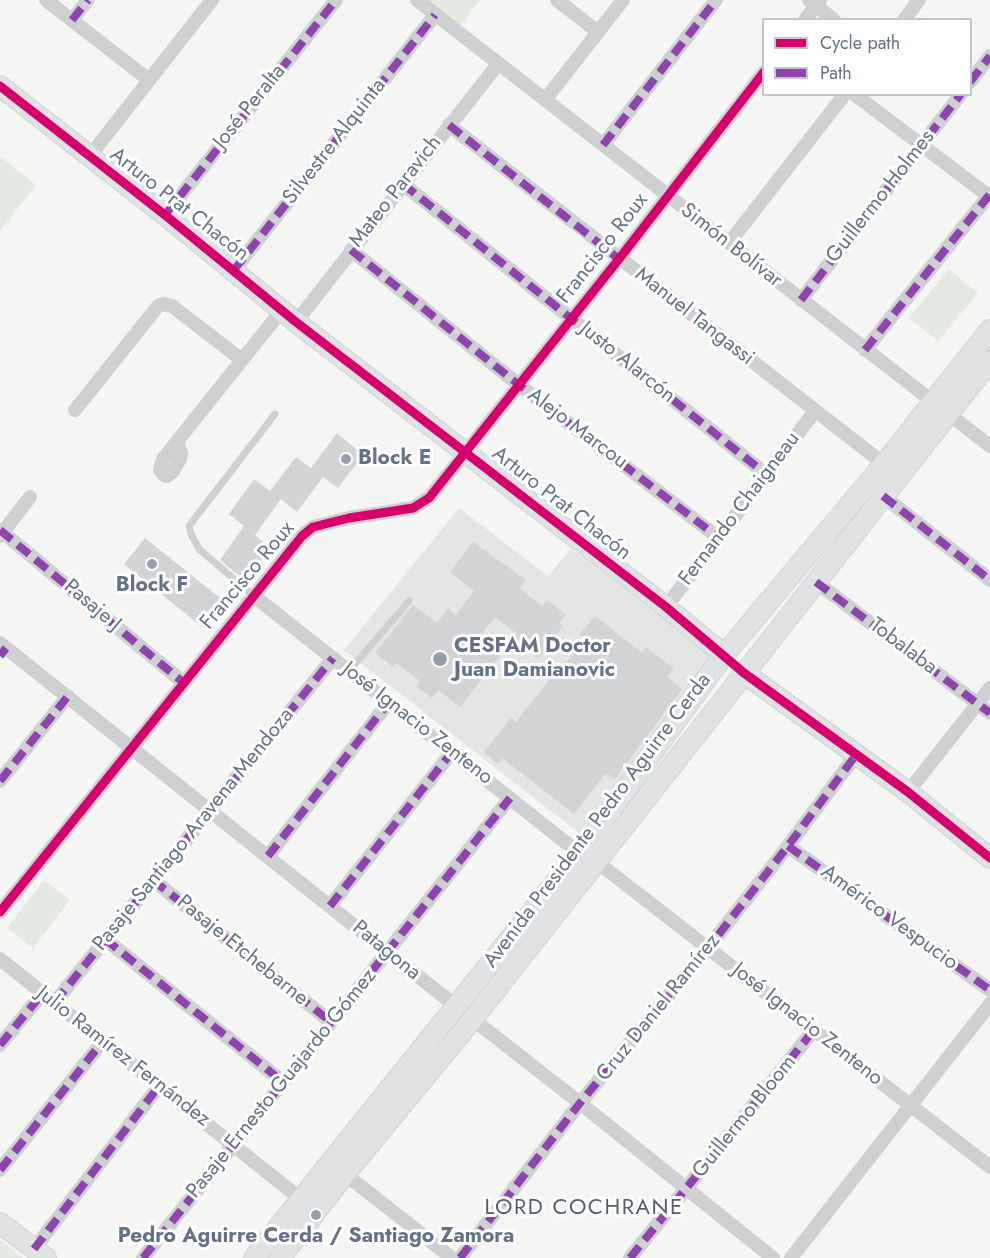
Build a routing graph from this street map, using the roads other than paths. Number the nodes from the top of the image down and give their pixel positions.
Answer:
1 (46, 0) edge
2 (88, 0) edge
3 (212, 0) edge
4 (336, 0) edge
5 (417, 0) edge
6 (557, 0) edge
7 (623, 0) edge
8 (716, 0) edge
9 (919, 0) edge
10 (815, 2) edge
11 (435, 15) junction
12 (806, 18) edge
13 (832, 18) edge
14 (906, 18) edge
15 (72, 20) junction
16 (598, 33) junction
17 (990, 56) edge
18 (498, 64) junction
19 (762, 75) edge
20 (972, 79) edge
21 (149, 80) junction
22 (0, 86) edge
23 (843, 96) edge
24 (857, 96) edge
25 (960, 96) edge
26 (545, 100) junction
27 (449, 125) junction
28 (603, 145) junction
29 (922, 146) junction
30 (89, 157) junction
31 (403, 184) junction
32 (667, 196) junction
33 (989, 196) edge
34 (165, 215) junction
35 (729, 243) junction
36 (351, 250) junction
37 (620, 259) junction
38 (234, 270) junction
39 (801, 300) junction
40 (289, 316) junction
41 (571, 319) junction
42 (990, 330) edge
43 (865, 350) junction
44 (242, 360) junction
45 (990, 361) edge
46 (519, 385) junction
47 (940, 409) junction
48 (75, 410) dead end
49 (815, 411) junction
50 (274, 414) dead end
51 (177, 442) dead end
52 (990, 446) edge
53 (465, 452) junction
54 (884, 464) junction
55 (767, 475) junction
56 (883, 496) junction
57 (30, 497) dead end
58 (1, 533) edge
59 (719, 538) junction
60 (990, 580) edge
61 (816, 582) junction
62 (254, 596) junction
63 (409, 601) dead end
64 (666, 607) junction
65 (2, 649) edge
66 (724, 655) junction
67 (333, 658) junction
68 (349, 671) junction
69 (744, 673) junction
70 (184, 683) junction
71 (990, 688) edge
72 (68, 696) junction
73 (389, 702) junction
74 (977, 704) junction
75 (990, 713) edge
76 (132, 748) junction
77 (452, 752) junction
78 (855, 755) junction
79 (0, 781) edge
80 (908, 792) junction
81 (510, 798) junction
82 (209, 810) junction
83 (788, 846) junction
84 (268, 856) junction
85 (588, 857) junction
86 (990, 858) edge
87 (153, 880) junction
88 (3, 902) edge
89 (330, 906) junction
90 (105, 939) junction
91 (708, 948) junction
92 (387, 952) junction
93 (0, 959) edge
94 (990, 990) edge
95 (42, 994) junction
96 (55, 1002) junction
97 (990, 1004) edge
98 (455, 1006) junction
99 (472, 1020) junction
100 (331, 1022) junction
101 (813, 1031) junction
102 (103, 1041) junction
103 (0, 1045) edge
104 (283, 1082) junction
105 (159, 1086) junction
106 (580, 1103) junction
107 (911, 1105) junction
108 (233, 1145) junction
109 (990, 1167) edge
110 (0, 1170) edge
111 (345, 1174) junction
112 (686, 1190) junction
113 (302, 1200) junction
114 (0, 1223) edge
115 (40, 1253) edge
116 (143, 1258) edge
117 (254, 1258) edge
118 (280, 1258) edge
119 (452, 1258) edge
120 (460, 1258) edge
121 (630, 1258) edge
122 (774, 1258) edge
123 (792, 1258) edge

1 - 15 street
2 - 15 street
3 - 21 street
4 - 34 street, José Peralta
5 - 11 street, Simón Bolívar
6 - 16 street
7 - 16 street
8 - 28 street
9 - 14 street
10 - 12 street
10 - 13 street
11 - 18 street, Simón Bolívar
11 - 38 street, Silvestre Alquinta
15 - 21 street
16 - 26 street
17 - 20 street
18 - 26 street, Simón Bolívar
18 - 27 street, Mateo Paravich
19 - 32 street, Francisco Roux
21 - 30 street
22 - 30 main road, Arturo Prat Chacón
23 - 35 street
24 - 29 street
25 - 29 street, Guillermo Holmes
26 - 28 street, Simón Bolívar
27 - 31 street, Mateo Paravich
27 - 37 street, Manuel Tangassi
28 - 32 street, Simón Bolívar
29 - 33 street
29 - 39 street, Guillermo Holmes
30 - 34 main road, Arturo Prat Chacón
31 - 36 street, Mateo Paravich
31 - 41 street, Justo Alarcón
32 - 35 street, Simón Bolívar
32 - 37 street, Francisco Roux
33 - 43 street
34 - 38 main road, Arturo Prat Chacón
35 - 39 street, Simón Bolívar
36 - 40 street, Mateo Paravich
36 - 46 street, Alejo Marcou
37 - 41 street, Francisco Roux
37 - 49 street, Manuel Tangassi
38 - 40 main road, Arturo Prat Chacón
39 - 43 street, Simón Bolívar
40 - 44 street, Mateo Paravich
40 - 53 main road, Arturo Prat Chacón
41 - 46 street, Francisco Roux
41 - 55 street, Justo Alarcón
42 - 47 main road, Avenida Presidente Pedro Aguirre Cerda
43 - 47 street, Simón Bolívar
44 - 48 street
44 - 51 street, Mateo Paravich
45 - 47 main road, Avenida Presidente Pedro Aguirre Cerda
46 - 53 street, Francisco Roux
46 - 59 street, Alejo Marcou
47 - 52 street, Simón Bolívar
47 - 54 main road, Avenida Presidente Pedro Aguirre Cerda
47 - 56 main road, Avenida Presidente Pedro Aguirre Cerda
49 - 54 street, Manuel Tangassi
49 - 55 street, Fernando Chaigneau
50 - 62 lane
53 - 62 street, Francisco Roux
53 - 64 main road, Arturo Prat Chacón
54 - 66 main road, Avenida Presidente Pedro Aguirre Cerda
55 - 59 street, Fernando Chaigneau
56 - 60 street
56 - 61 main road, Avenida Presidente Pedro Aguirre Cerda
57 - 58 street
58 - 70 street, Pasaje J
59 - 64 street, Fernando Chaigneau
61 - 69 main road, Avenida Presidente Pedro Aguirre Cerda
61 - 74 street, Tobalaba
62 - 67 street, José Ignacio Zenteno
62 - 70 street, Francisco Roux
63 - 68 lane
64 - 66 main road, Arturo Prat Chacón
65 - 72 street, Patagona
66 - 69 street, Arturo Prat Chacón
66 - 85 main road, Avenida Presidente Pedro Aguirre Cerda
67 - 68 street, José Ignacio Zenteno
67 - 82 street, Pasaje Santiago Aravena Mendoza
68 - 73 street, José Ignacio Zenteno
69 - 78 main road, Arturo Prat Chacón
69 - 85 main road, Avenida Presidente Pedro Aguirre Cerda
70 - 76 street, Francisco Roux
71 - 74 street
72 - 76 street, Patagona
72 - 79 street
73 - 77 street, José Ignacio Zenteno
73 - 84 street
74 - 75 street, Tobalaba
74 - 80 street
76 - 82 street, Patagona
76 - 88 street, Francisco Roux
77 - 81 street, José Ignacio Zenteno
77 - 89 street
78 - 80 main road, Arturo Prat Chacón
78 - 83 street, Cruz Daniel Ramírez
80 - 86 main road, Arturo Prat Chacón
81 - 85 street, José Ignacio Zenteno
81 - 92 street, Pasaje Ernesto Guajardo Gómez
82 - 84 street, Patagona
82 - 87 street, Pasaje Santiago Aravena Mendoza
83 - 91 street, Cruz Daniel Ramírez
83 - 94 street, Américo Vespucio
84 - 89 street, Patagona
85 - 91 street, José Ignacio Zenteno
85 - 98 main road, Avenida Presidente Pedro Aguirre Cerda
85 - 99 main road, Avenida Presidente Pedro Aguirre Cerda
87 - 90 street, Pasaje Santiago Aravena Mendoza
87 - 100 street, Pasaje Etchebarne
89 - 92 street, Patagona
90 - 96 street, Pasaje Santiago Aravena Mendoza
90 - 104 street
91 - 101 street, José Ignacio Zenteno
91 - 106 street, Cruz Daniel Ramírez
92 - 98 street, Patagona
92 - 100 street, Pasaje Ernesto Guajardo Gómez
93 - 95 street, Julio Ramírez Fernández
95 - 96 street, Julio Ramírez Fernández
95 - 103 street
96 - 102 street, Julio Ramírez Fernández
97 - 107 street
98 - 99 street, Patagona
98 - 113 main road, Avenida Presidente Pedro Aguirre Cerda
99 - 106 street, Patagona
99 - 111 main road, Avenida Presidente Pedro Aguirre Cerda
100 - 104 street, Pasaje Ernesto Guajardo Gómez
101 - 107 street, José Ignacio Zenteno
101 - 112 street, Guillermo Bloom
102 - 105 street, Julio Ramírez Fernández
102 - 110 street
104 - 108 street, Pasaje Ernesto Guajardo Gómez
105 - 108 street, Julio Ramírez Fernández
105 - 115 street
106 - 112 street, Patagona
106 - 120 street, Cruz Daniel Ramírez
107 - 109 street, José Ignacio Zenteno
107 - 123 street
108 - 113 street, Julio Ramírez Fernández
108 - 116 street, Pasaje Ernesto Guajardo Gómez
111 - 118 main road, Avenida Presidente Pedro Aguirre Cerda
111 - 119 street
112 - 121 street, Guillermo Bloom
112 - 122 street, Patagona
113 - 117 main road, Avenida Presidente Pedro Aguirre Cerda
114 - 115 main road

